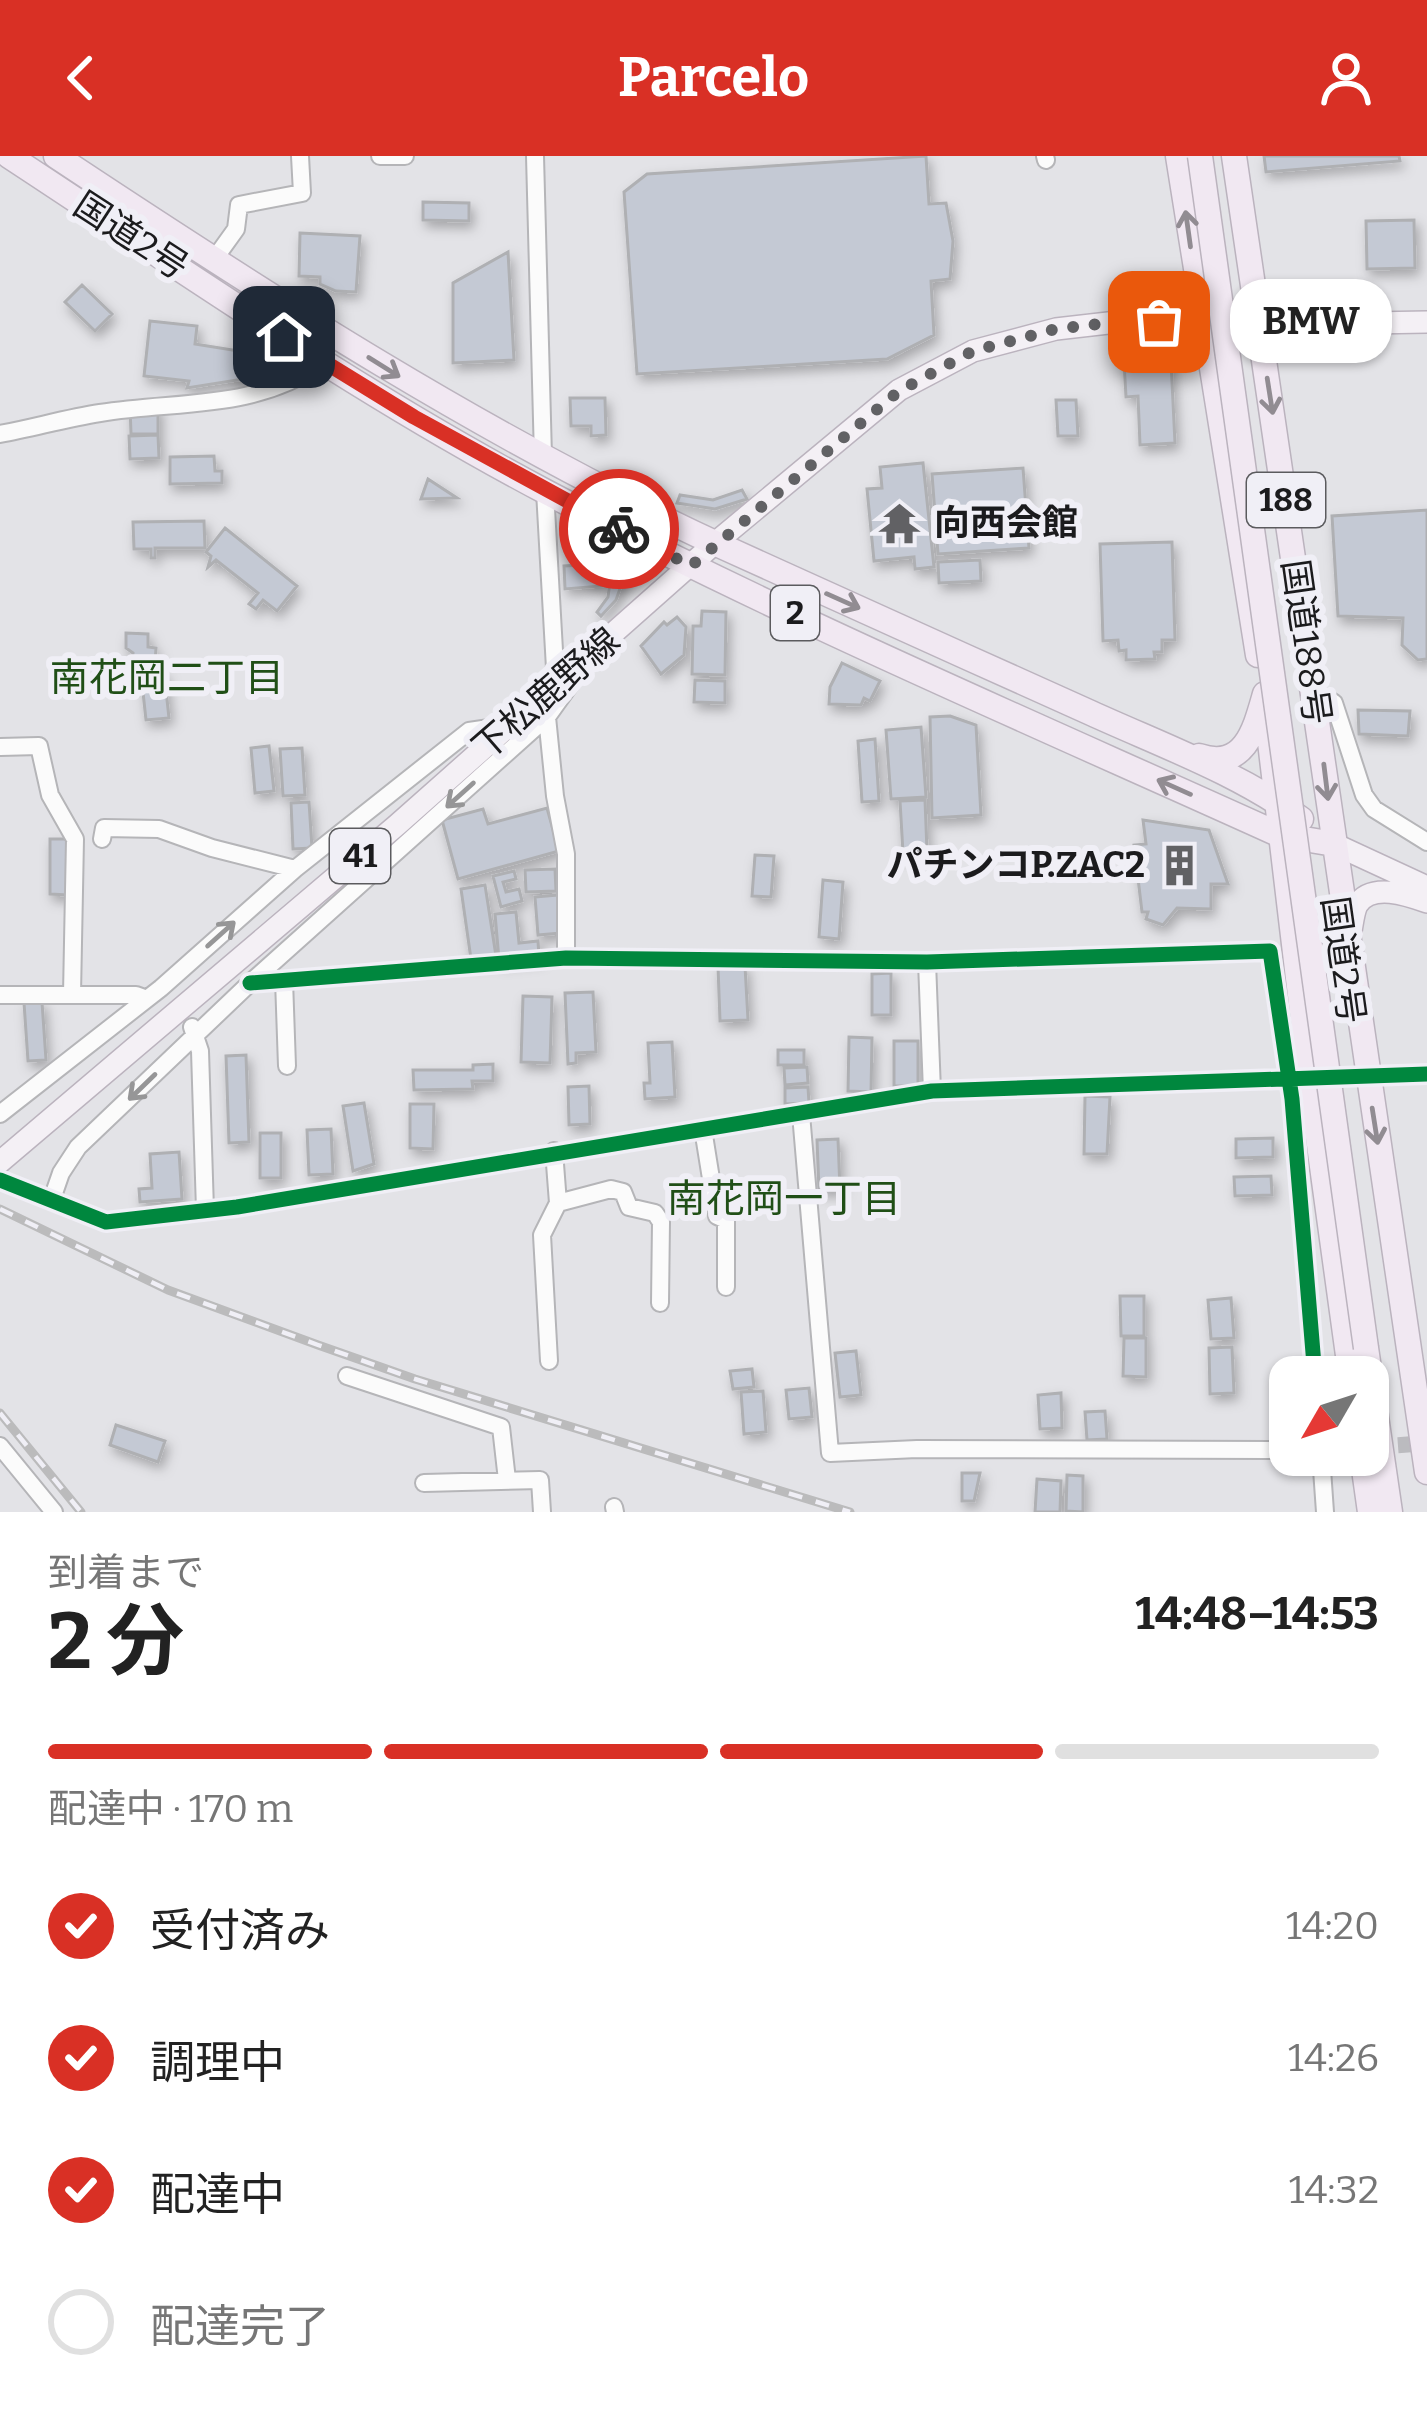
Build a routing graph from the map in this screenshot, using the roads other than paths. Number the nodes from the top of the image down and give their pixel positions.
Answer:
1 (9, 156) edge
2 (56, 156) edge
3 (300, 156) edge
4 (380, 156) edge
5 (405, 156) edge
6 (536, 156) edge
7 (1178, 156) edge
8 (1200, 156) edge
9 (1234, 156) edge
10 (214, 261) junction
11 (1202, 322) junction
12 (1427, 322) edge
13 (1259, 325) junction
14 (323, 363) junction
15 (0, 434) edge
16 (543, 457) junction
17 (544, 491) junction
18 (715, 543) junction
19 (691, 566) junction
20 (594, 652) junction
21 (556, 686) junction
22 (1314, 689) junction
23 (1264, 694) junction
24 (547, 717) junction
25 (510, 725) junction
26 (1157, 743) junction
27 (0, 747) edge
28 (1284, 798) junction
29 (1280, 835) junction
30 (102, 838) dead end
31 (1427, 842) edge
32 (1334, 844) junction
33 (295, 869) junction
34 (1427, 887) edge
35 (1427, 902) edge
36 (1349, 938) junction
37 (566, 958) junction
38 (927, 962) junction
39 (284, 980) junction
40 (250, 982) junction
41 (72, 994) junction
42 (0, 995) edge
43 (159, 995) junction
44 (194, 1030) junction
45 (287, 1066) dead end
46 (1427, 1074) edge
47 (1367, 1076) junction
48 (1300, 1079) junction
49 (932, 1091) junction
50 (0, 1114) edge
51 (801, 1114) junction
52 (703, 1130) junction
53 (554, 1151) junction
54 (0, 1162) edge
55 (0, 1180) edge
56 (52, 1199) junction
57 (558, 1204) junction
58 (205, 1210) junction
59 (726, 1287) dead end
60 (660, 1303) dead end
61 (1315, 1356) edge
62 (1348, 1356) edge
63 (549, 1360) dead end
64 (347, 1376) dead end
65 (0, 1446) edge
66 (1269, 1450) edge
67 (1427, 1472) edge
68 (1322, 1476) edge
69 (1365, 1476) edge
70 (507, 1480) junction
71 (424, 1484) dead end
72 (54, 1512) edge
73 (542, 1512) edge
74 (1325, 1512) edge
75 (1370, 1512) edge
76 (1393, 1512) edge

1 - 14 highway, 国道2号 / 2
2 - 10 highway, 国道2号 / 2
3 - 10 street
4 - 5 street
6 - 16 street
11 -> 7 highway, 国道188号 / 188
8 - 28 highway, 国道188号 / 188, bridge
9 - 13 highway, 国道188号 / 188
10 -> 16 highway, 国道2号 / 2
11 - 13 main road, 下松鹿野線 / 41
11 - 18 main road, 下松鹿野線 / 41
11 - 23 highway, 国道188号 / 188
12 - 13 main road, 下松鹿野線 / 41
13 -> 22 highway, 国道188号 / 188
14 - 15 street
14 - 17 highway, 国道2号 / 2
16 - 18 highway, 国道2号 / 2
17 - 19 highway, 国道2号 / 2
17 - 21 street
18 - 19 main road, 下松鹿野線 / 41
18 -> 26 highway, 国道2号 / 2
19 - 20 main road, 下松鹿野線 / 41
29 -> 19 highway, 国道2号 / 2
20 - 21 main road, 下松鹿野線 / 41
20 - 24 street
21 - 25 main road, 下松鹿野線 / 41
22 - 31 street
22 -> 32 highway, 国道188号 / 188
23 - 26 highway
23 - 28 highway, 国道188号 / 188
24 - 37 street
24 -> 40 street
25 - 33 street
25 - 54 main road, 下松鹿野線 / 41
26 - 28 highway, 国道2号 / 2
27 - 41 street
28 - 29 highway, 国道188号 / 188
28 - 32 highway, 国道2号 / 2
28 - 76 highway, 国道2号, bridge
29 - 32 highway, 国道2号 / 2
29 - 48 highway, 国道2号
30 - 33 street
32 - 34 main road
32 - 36 highway, 国道2号
43 -> 33 street
35 - 36 main road
36 - 47 highway, 国道2号
37 - 38 street
37 - 39 street
38 - 48 street
38 - 49 street
39 - 40 street
39 - 45 street
40 - 44 street
41 - 42 street
41 - 43 street
43 - 50 street
44 -> 56 street
44 - 58 street
46 - 47 street
47 - 48 street
47 -> 67 highway, 国道2号
48 - 49 street
48 - 61 street
48 - 62 highway, 国道2号
49 - 51 street
51 - 52 street
51 - 66 street
52 - 53 street
52 - 59 street
53 - 57 street
53 - 58 street
55 - 56 street
56 - 58 street
57 - 60 street
57 - 63 street
64 - 70 street
65 - 72 street
68 - 74 street
69 - 75 highway
70 - 71 street
70 - 73 street

